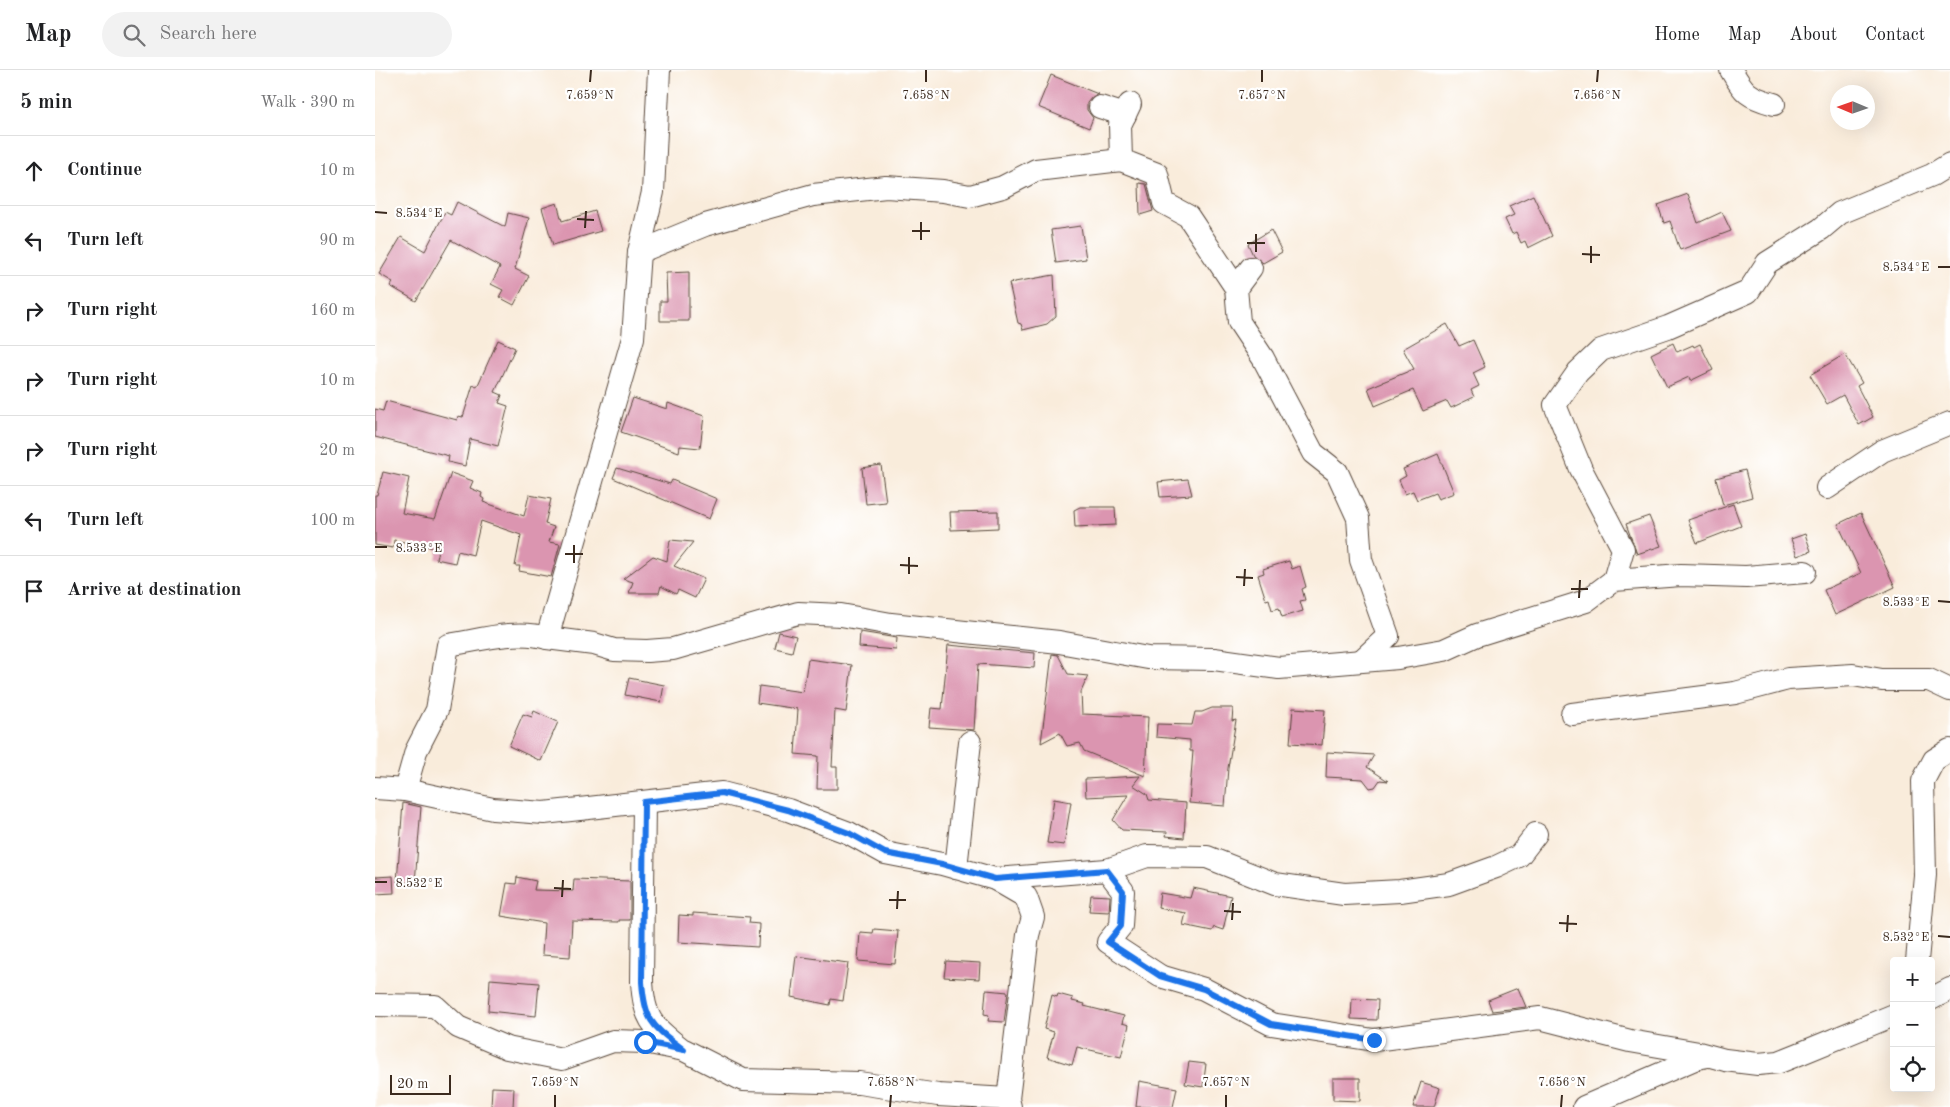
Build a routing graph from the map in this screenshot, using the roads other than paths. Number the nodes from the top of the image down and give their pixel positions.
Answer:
1 (659, 70) edge
2 (1731, 70) edge
3 (1774, 104) dead end
4 (1100, 107) dead end
5 (1121, 160) junction
6 (1950, 164) edge
7 (639, 252) junction
8 (1251, 268) dead end
9 (1236, 288) junction
10 (1950, 422) edge
11 (1827, 488) dead end
12 (1805, 572) dead end
13 (1614, 580) junction
14 (547, 638) junction
15 (1361, 660) junction
16 (1950, 690) edge
17 (1572, 714) dead end
18 (970, 742) dead end
19 (1950, 750) edge
20 (375, 788) edge
21 (405, 790) junction
22 (644, 802) junction
23 (1536, 834) dead end
24 (956, 868) junction
25 (1107, 870) junction
26 (995, 879) junction
27 (1917, 957) edge
28 (1950, 989) edge
29 (1935, 997) edge
30 (375, 1005) edge
31 (1890, 1017) edge
32 (684, 1050) junction
33 (1711, 1056) junction
34 (1009, 1103) edge
35 (1584, 1107) edge

1 - 7 street
2 - 3 street
4 - 5 street
5 - 7 street
5 - 9 street
6 - 13 street
7 - 14 street
8 - 9 street
9 - 15 street
10 - 11 street
12 - 13 street
13 - 15 street
14 - 15 street
14 - 21 street
16 - 17 street
18 - 24 street
19 - 27 street
20 - 21 street
21 - 22 street
22 - 24 street
22 - 32 street
23 - 25 street
24 - 26 street
25 - 26 street
25 - 33 street
26 - 34 street
28 - 29 street
30 - 32 street
31 - 33 street
32 - 34 street
33 - 35 street

